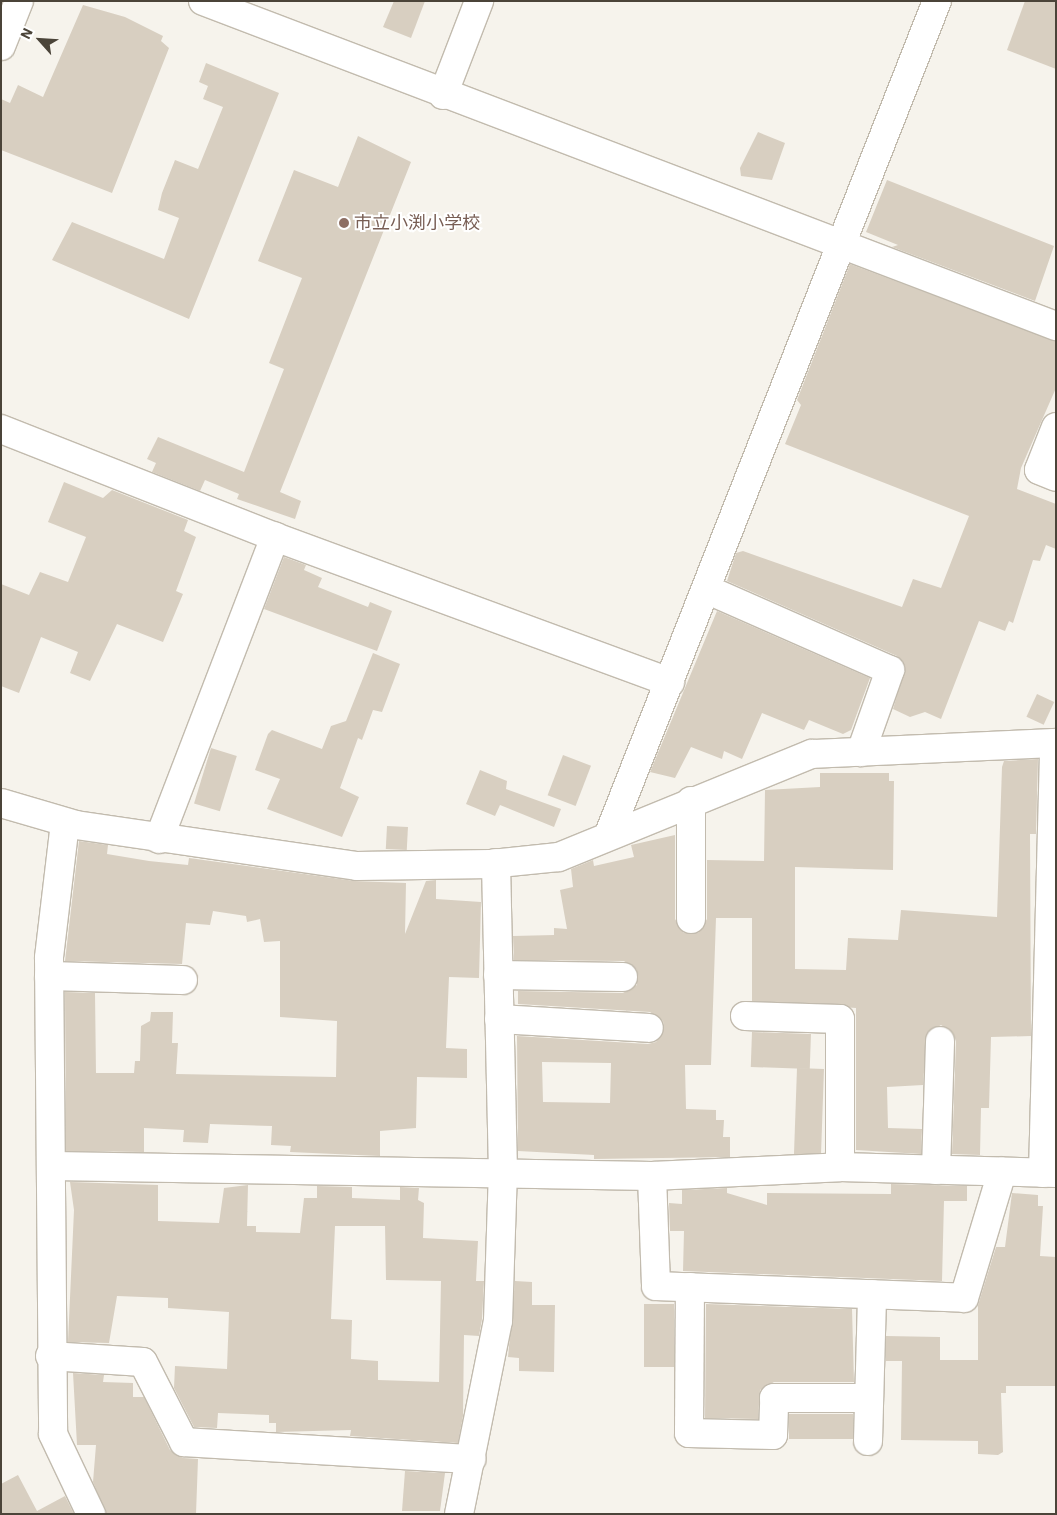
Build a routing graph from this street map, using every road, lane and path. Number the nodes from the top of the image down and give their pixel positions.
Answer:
1 (19, 1) edge
2 (203, 1) edge
3 (479, 1) edge
4 (938, 1) edge
5 (1, 46) edge
6 (443, 95) junction
7 (842, 242) junction
8 (1056, 326) edge
9 (1056, 427) edge
10 (1, 428) edge
11 (1056, 477) edge
12 (275, 537) junction
13 (706, 589) junction
14 (670, 682) junction
15 (1055, 743) edge
16 (861, 752) junction
17 (691, 801) junction
18 (1, 803) edge
19 (66, 823) junction
20 (609, 834) junction
21 (159, 839) junction
22 (496, 864) junction
23 (692, 919) dead end
24 (498, 975) junction
25 (49, 976) junction
26 (623, 976) dead end
27 (183, 980) dead end
28 (746, 1016) dead end
29 (498, 1019) junction
30 (649, 1028) dead end
31 (940, 1041) dead end
32 (53, 1166) junction
33 (840, 1167) junction
34 (936, 1170) junction
35 (503, 1172) junction
36 (1002, 1172) junction
37 (1049, 1173) edge
38 (652, 1176) junction
39 (690, 1287) junction
40 (872, 1294) junction
41 (50, 1356) junction
42 (869, 1398) junction
43 (868, 1441) dead end
44 (471, 1459) junction
45 (91, 1514) edge
46 (459, 1514) edge

1 - 5 street
2 - 6 street
3 - 6 street
4 - 7 street
6 - 7 street
7 - 8 street
7 - 13 street
9 - 11 street
10 - 12 street
12 - 14 street
12 - 21 street
13 - 14 street
13 - 16 street
14 - 20 street
15 - 16 street
15 - 37 street
16 - 17 street
17 - 20 street
17 - 23 street
18 - 19 street
19 - 21 street
19 - 25 street
20 - 22 street
21 - 22 street
22 - 24 street
24 - 26 street
24 - 29 street
25 - 27 street
25 - 32 street
28 - 33 street
29 - 30 street
29 - 35 street
31 - 34 street
32 - 35 street
32 - 41 street
33 - 34 street
33 - 38 street
34 - 36 street
35 - 38 street
35 - 44 street
36 - 37 street
36 - 40 street
38 - 39 street
39 - 40 street
39 - 42 street
40 - 42 street
41 - 44 street
41 - 45 street
42 - 43 street
44 - 46 street

